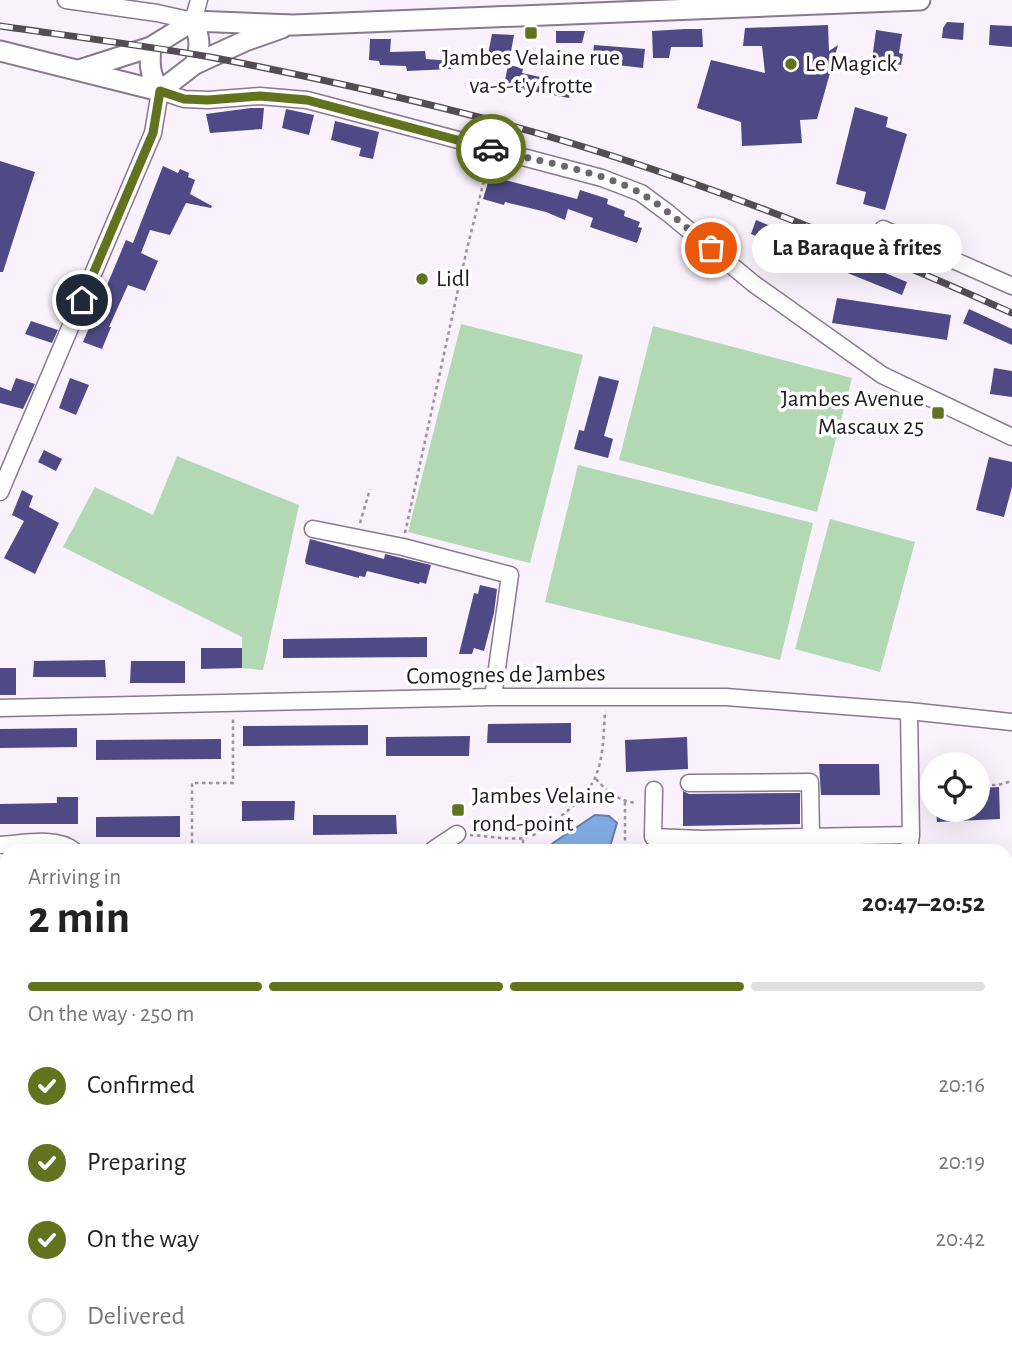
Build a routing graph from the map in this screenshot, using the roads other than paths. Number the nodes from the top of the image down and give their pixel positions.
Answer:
1 (66, 0) edge
2 (199, 0) edge
3 (920, 0) edge
4 (775, 3) edge
5 (566, 8) edge
6 (193, 21) junction
7 (293, 25) junction
8 (152, 47) junction
9 (0, 51) edge
10 (195, 64) junction
11 (79, 70) junction
12 (160, 91) junction
13 (883, 229) dead end
14 (1012, 286) edge
15 (1012, 437) edge
16 (0, 492) edge
17 (313, 529) dead end
18 (493, 697) junction
19 (0, 708) edge
20 (909, 711) junction
21 (1012, 722) edge
22 (689, 783) dead end
23 (654, 797) road end
24 (457, 834) road end
25 (811, 837) junction
26 (910, 843) edge
27 (25, 844) edge
28 (55, 844) edge
29 (442, 844) edge

1 - 6 street
2 - 6 street
3 - 4 main road
4 - 5 main road
5 - 7 main road
6 - 7 main road
6 - 8 main road
6 - 10 main road
7 - 10 main road
8 - 11 main road
8 - 12 main road
9 - 11 main road
10 - 12 main road
11 - 12 main road
12 - 15 street
12 - 16 street
13 - 14 street
17 - 18 street
18 - 19 street, Comognes de Jambes
18 - 20 street, Comognes de Jambes
20 - 21 street, Comognes de Jambes
20 - 26 street
22 - 25 street
23 - 25 street
24 - 29 street
25 - 26 street
27 - 28 street

